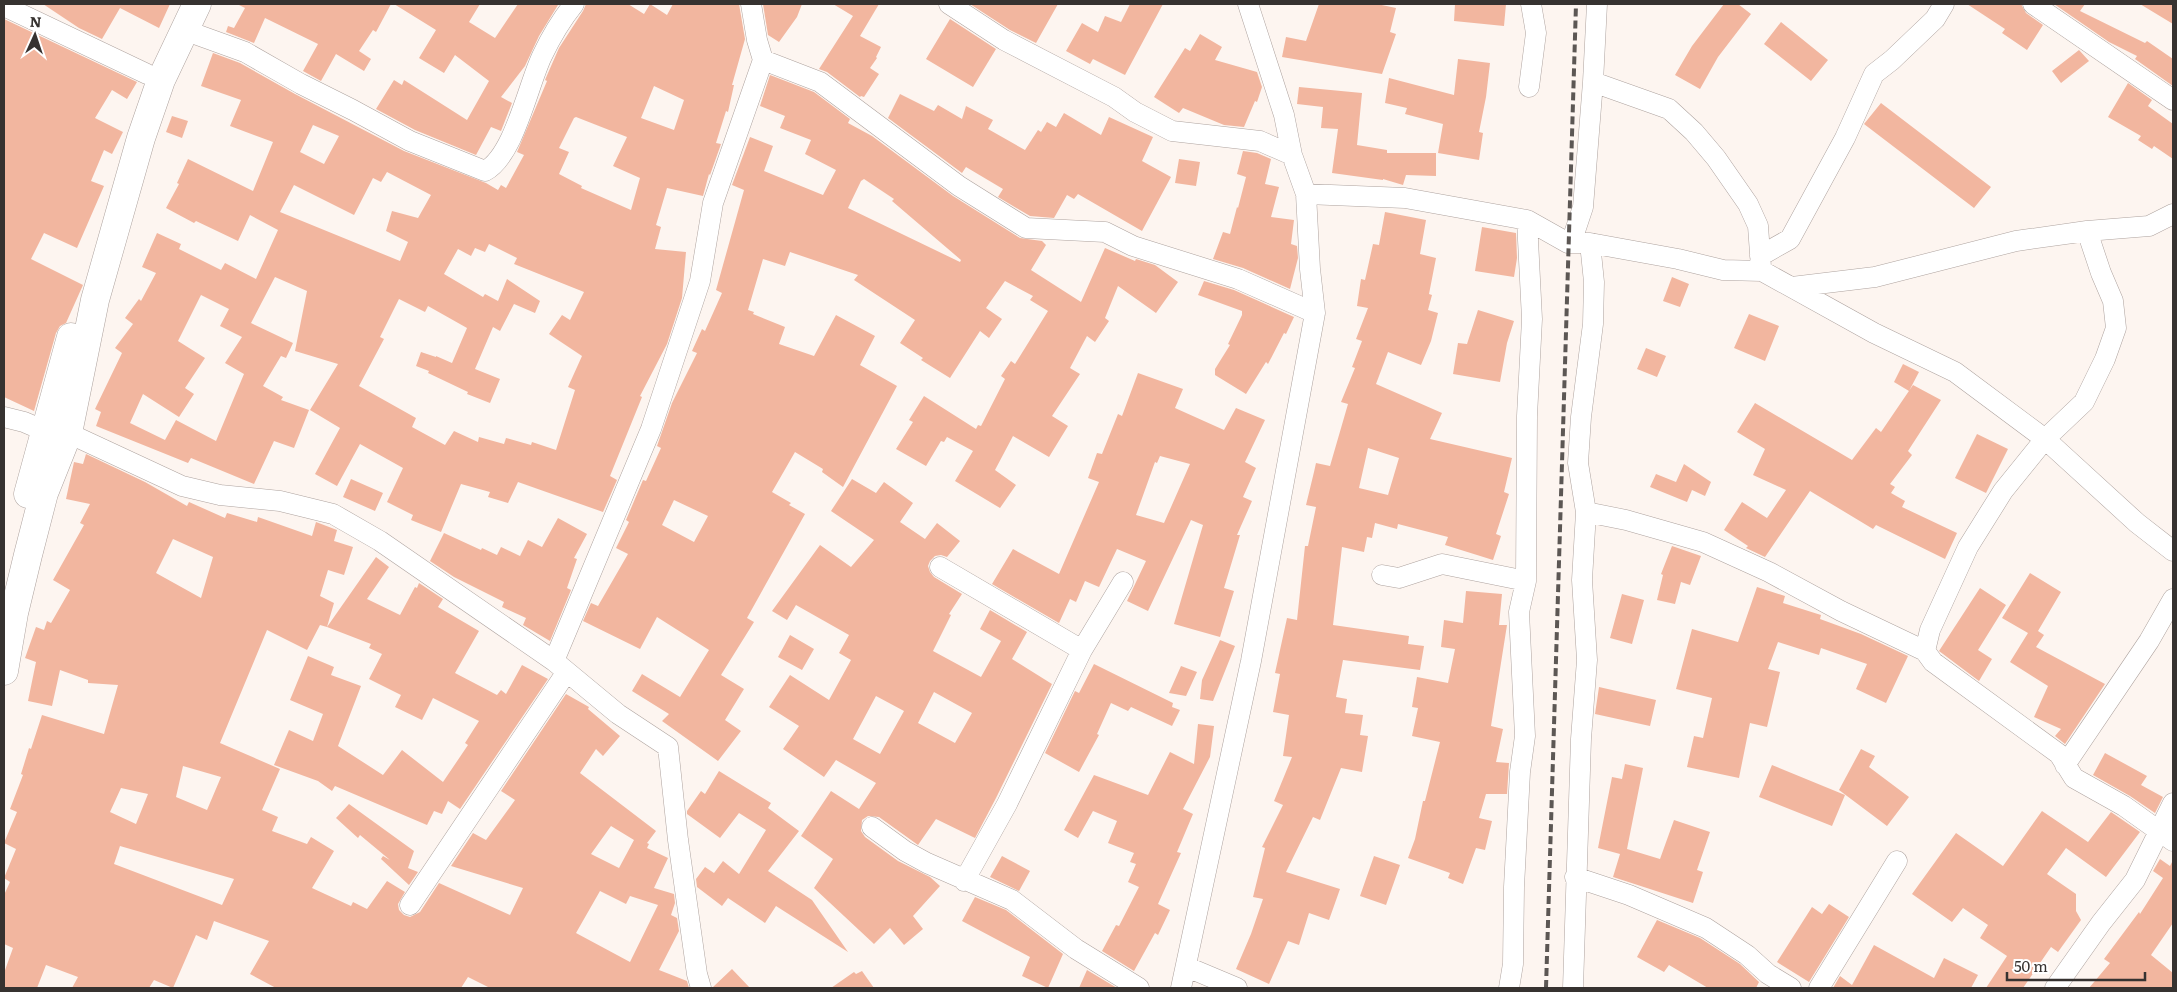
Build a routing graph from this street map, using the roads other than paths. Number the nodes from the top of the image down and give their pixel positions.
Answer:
1 (178, 4) edge
2 (197, 4) edge
3 (574, 4) edge
4 (750, 4) edge
5 (949, 4) edge
6 (1248, 4) edge
7 (1531, 4) edge
8 (1597, 4) edge
9 (1944, 4) edge
10 (2033, 4) edge
11 (4, 6) edge
12 (184, 30) junction
13 (763, 60) junction
14 (147, 74) junction
15 (1593, 82) junction
16 (1529, 87) dead end
17 (2173, 100) edge
18 (1292, 155) junction
19 (1306, 194) junction
20 (2173, 214) edge
21 (1527, 220) junction
22 (2087, 231) junction
23 (1581, 243) junction
24 (1761, 263) junction
25 (1792, 287) junction
26 (1315, 312) junction
27 (4, 417) edge
28 (56, 432) junction
29 (2045, 439) junction
30 (1586, 512) junction
31 (2173, 551) edge
32 (940, 567) dead end
33 (1382, 575) dead end
34 (1526, 581) junction
35 (1123, 582) dead end
36 (4, 586) edge
37 (2173, 599) edge
38 (1082, 650) junction
39 (1926, 651) junction
40 (560, 667) junction
41 (4, 671) edge
42 (2065, 765) junction
43 (2173, 803) edge
44 (872, 827) dead end
45 (2167, 836) edge
46 (1897, 861) dead end
47 (1576, 877) junction
48 (964, 881) junction
49 (410, 904) dead end
50 (1186, 966) junction
51 (702, 988) edge
52 (1139, 988) edge
53 (1181, 988) edge
54 (1237, 988) edge
55 (1509, 988) edge
56 (1573, 988) edge
57 (1791, 988) edge
58 (1819, 988) edge
59 (2055, 988) edge

1 - 14 main road
2 - 12 main road
3 - 12 street
4 - 13 street
5 - 18 street
6 - 18 street
7 - 16 street
8 - 15 street
9 - 24 street
10 - 17 street
11 - 14 street
12 - 28 main road
13 - 26 street
13 - 40 street
14 - 28 main road
15 - 23 street
15 - 24 street
18 - 19 street
19 - 21 street
19 - 26 street
20 - 22 street
21 - 23 street
21 - 34 street
22 - 25 street
22 - 29 street
23 - 24 street
23 - 30 street
24 - 25 street
25 - 29 street
26 - 50 street
27 - 28 street
28 - 36 main road
28 - 40 street
28 - 41 main road
29 - 31 street
29 - 39 street
30 - 39 street
30 - 47 street
32 - 38 street
33 - 34 street
34 - 55 street
35 - 38 street
37 - 42 street
38 - 48 street
39 - 42 street
40 - 49 street
40 - 51 street
42 - 45 street
43 - 45 street
44 - 48 street
45 - 59 street
46 - 58 street
47 - 56 street
47 - 57 street
48 - 52 street
50 - 53 street
50 - 54 street

